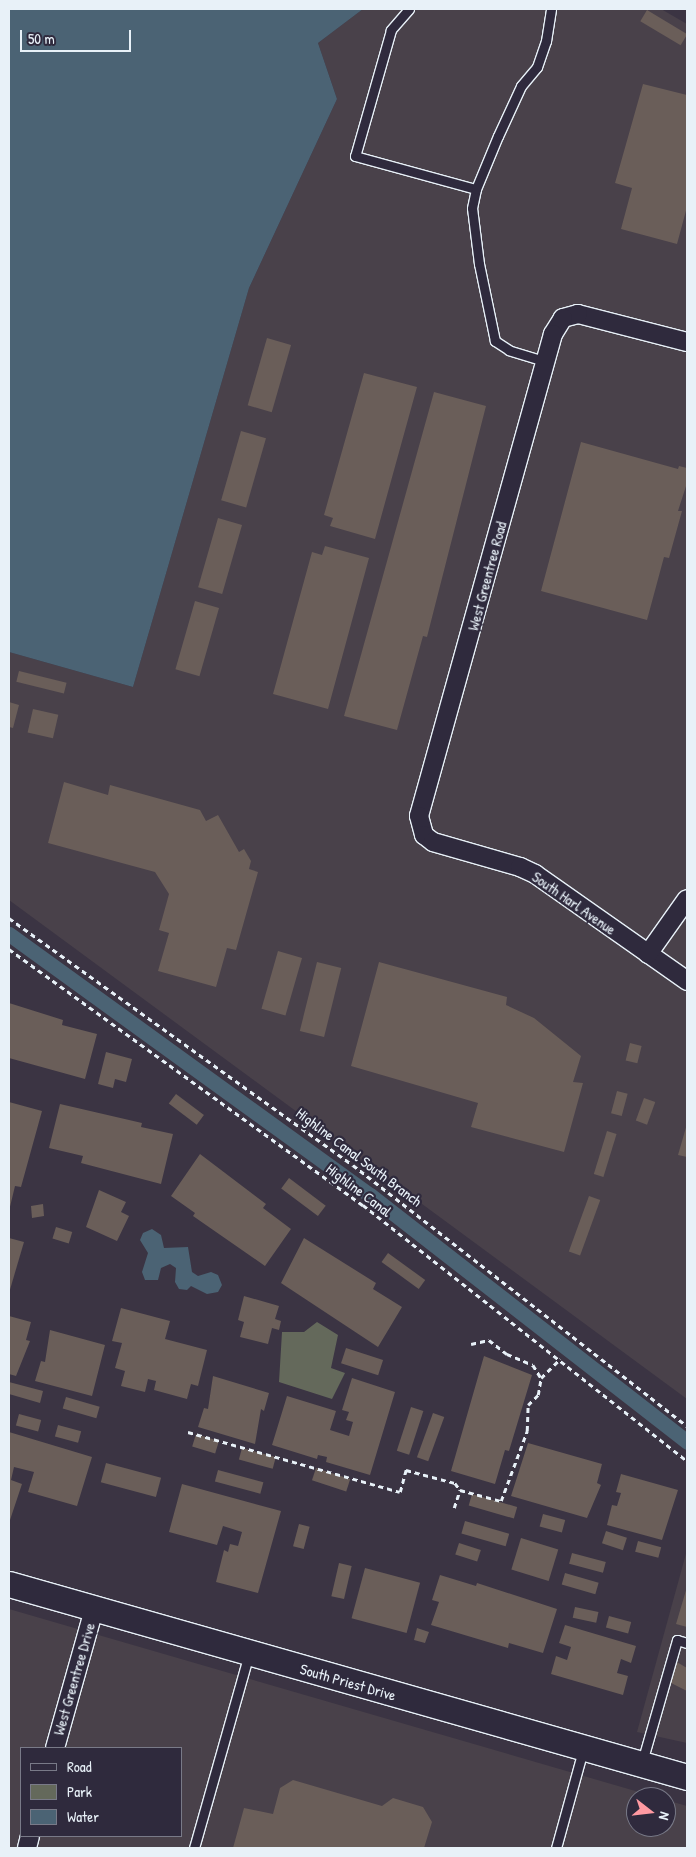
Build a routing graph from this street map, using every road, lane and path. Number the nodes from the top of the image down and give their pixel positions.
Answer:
1 (409, 9) edge
2 (551, 9) edge
3 (476, 189) junction
4 (687, 342) edge
5 (544, 361) junction
6 (424, 835) joint
7 (687, 899) edge
8 (9, 918) edge
9 (9, 949) edge
10 (648, 954) junction
11 (687, 981) edge
12 (471, 1344) dead end
13 (560, 1359) junction
14 (540, 1378) junction
15 (687, 1426) edge
16 (188, 1432) dead end
17 (687, 1461) edge
18 (460, 1490) junction
19 (454, 1508) dead end
20 (9, 1584) edge
21 (94, 1609) junction
22 (687, 1643) edge
23 (249, 1654) junction
24 (55, 1747) edge
25 (584, 1748) junction
26 (641, 1764) junction
27 (687, 1777) edge
28 (194, 1848) edge
29 (556, 1848) edge

1 - 3 lane
2 - 3 lane
3 - 5 lane
4 - 5 street, West Greentree Road
5 - 6 street, West Greentree Road
6 - 10 street, South Harl Avenue
7 - 10 street
8 - 15 path, Highline Canal South Branch
9 - 13 path, Highline Canal
10 - 11 street, South Harl Avenue
12 - 14 path
13 - 14 path
13 - 17 path, Highline Canal
14 - 18 path
16 - 18 path
18 - 19 path
20 - 21 main road, South Priest Drive
21 - 23 main road, South Priest Drive
21 - 24 street, West Greentree Drive
22 - 26 lane
23 - 25 main road, South Priest Drive
23 - 28 lane
25 - 26 main road, South Priest Drive
25 - 29 lane
26 - 27 main road, South Priest Drive

